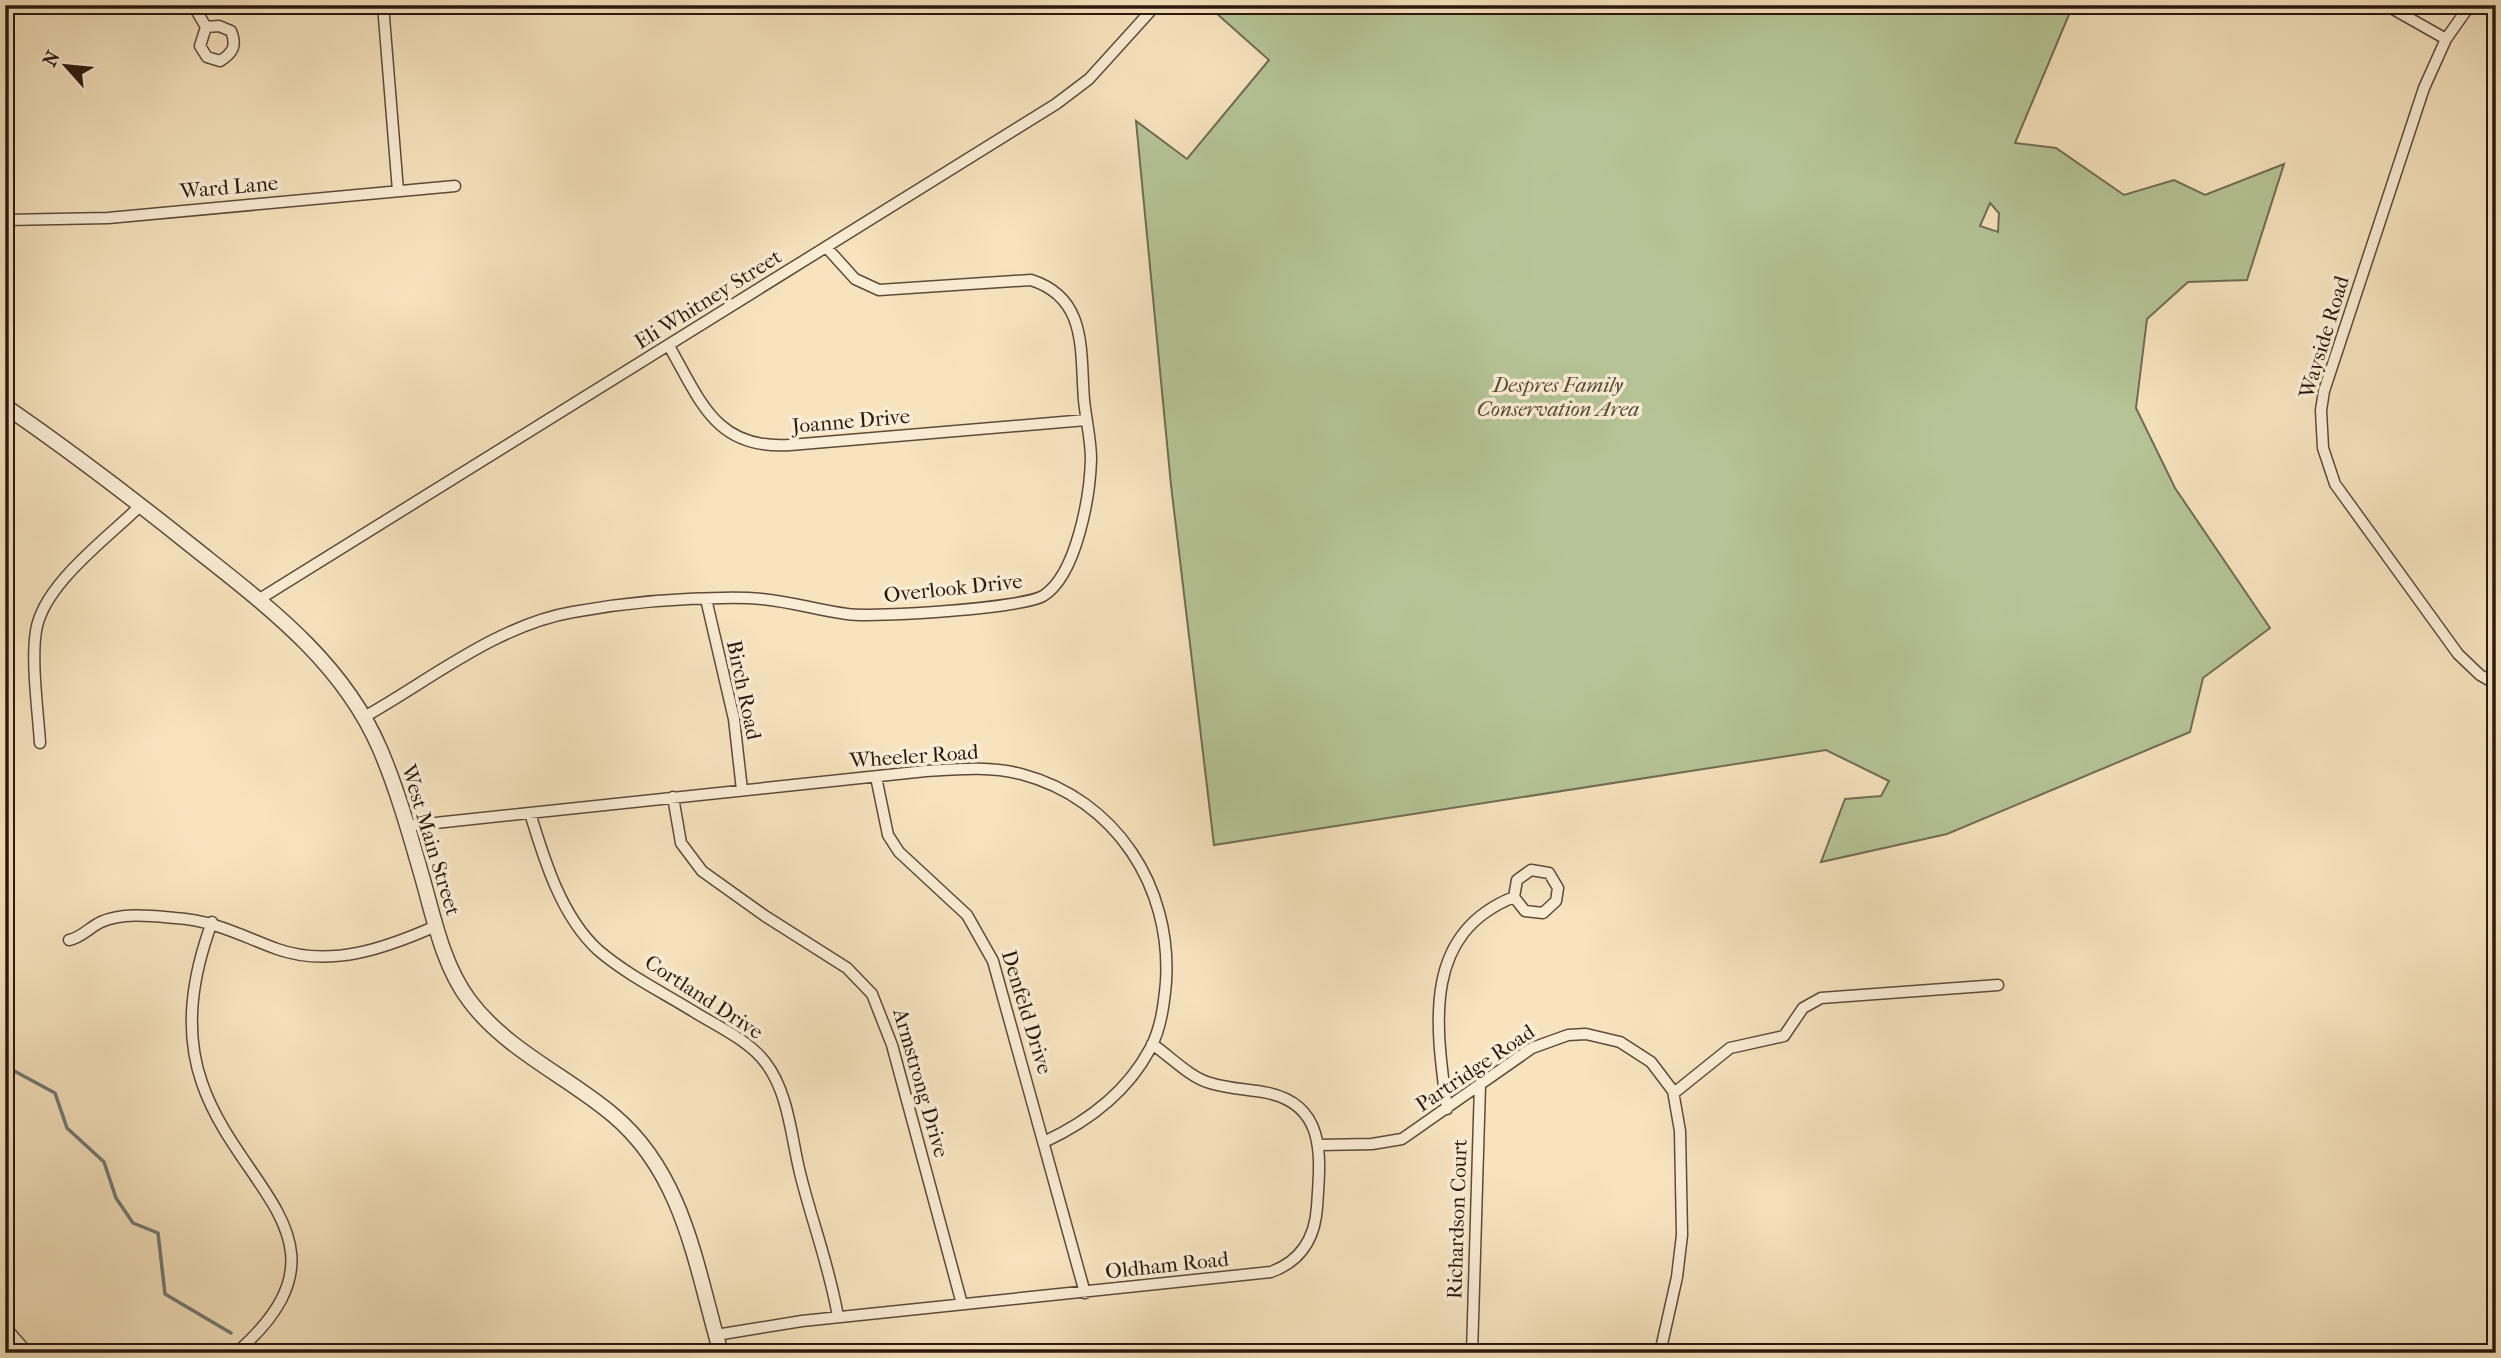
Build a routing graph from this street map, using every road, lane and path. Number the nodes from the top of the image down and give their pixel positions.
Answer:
1 (19, 5) edge
2 (193, 5) edge
3 (383, 5) edge
4 (1156, 5) edge
5 (2386, 5) edge
6 (2470, 5) edge
7 (5, 13) edge
8 (206, 27) dead end
9 (2446, 39) junction
10 (455, 187) dead end
11 (398, 191) junction
12 (5, 220) edge
13 (827, 248) junction
14 (669, 346) junction
15 (5, 406) edge
16 (1086, 421) junction
17 (141, 505) junction
18 (706, 599) junction
19 (258, 600) junction
20 (2496, 684) edge
21 (364, 717) junction
22 (40, 743) dead end
23 (876, 777) junction
24 (742, 790) junction
25 (673, 797) junction
26 (530, 813) junction
27 (407, 826) junction
28 (1514, 897) junction
29 (212, 922) junction
30 (436, 926) junction
31 (69, 940) dead end
32 (1998, 985) dead end
33 (1152, 1044) junction
34 (1480, 1085) junction
35 (1674, 1093) junction
36 (1447, 1109) junction
37 (1044, 1142) junction
38 (1320, 1145) junction
39 (1085, 1293) junction
40 (962, 1304) junction
41 (838, 1317) junction
42 (5, 1327) edge
43 (716, 1335) junction
44 (28, 1353) edge
45 (236, 1353) edge
46 (722, 1353) edge
47 (1472, 1353) edge
48 (1660, 1353) edge

1 - 7 street
2 - 8 street
3 - 11 street
4 - 13 street, Eli Whitney Street
5 - 9 street
6 - 9 street, Wayside Road
9 - 20 street, Wayside Road
10 - 11 street, Ward Lane
11 - 12 street, Ward Lane
13 - 14 street, Eli Whitney Street
13 - 16 street, Overlook Drive
14 - 16 street, Joanne Drive
14 - 19 street, Eli Whitney Street
15 - 17 street, West Main Street
16 - 18 street, Overlook Drive
17 - 19 street, West Main Street
17 - 22 street
18 - 21 street, Overlook Drive
18 - 24 street, Birch Road
19 - 21 street, West Main Street
21 - 27 street, West Main Street
23 - 24 street, Wheeler Road
23 - 33 street, Wheeler Road
23 - 37 street, Denfeld Drive
24 - 25 street, Wheeler Road
25 - 26 street, Wheeler Road
25 - 40 street, Armstrong Drive
26 - 27 street, Wheeler Road
26 - 41 street, Cortland Drive
27 - 30 street, West Main Street
28 - 28 street
28 - 36 street
29 - 30 street
29 - 31 street
29 - 45 street
30 - 43 street, West Main Street
32 - 35 street
33 - 37 street, Wheeler Road
33 - 38 street
34 - 35 street, Partridge Road
34 - 36 street, Partridge Road
34 - 47 street, Richardson Court
35 - 48 street
36 - 38 street, Partridge Road
37 - 39 street, Denfeld Drive
38 - 39 street, Oldham Road
39 - 40 street, Oldham Road
40 - 41 street, Oldham Road
41 - 43 street, Oldham Road
42 - 44 street
43 - 46 street, West Main Street

